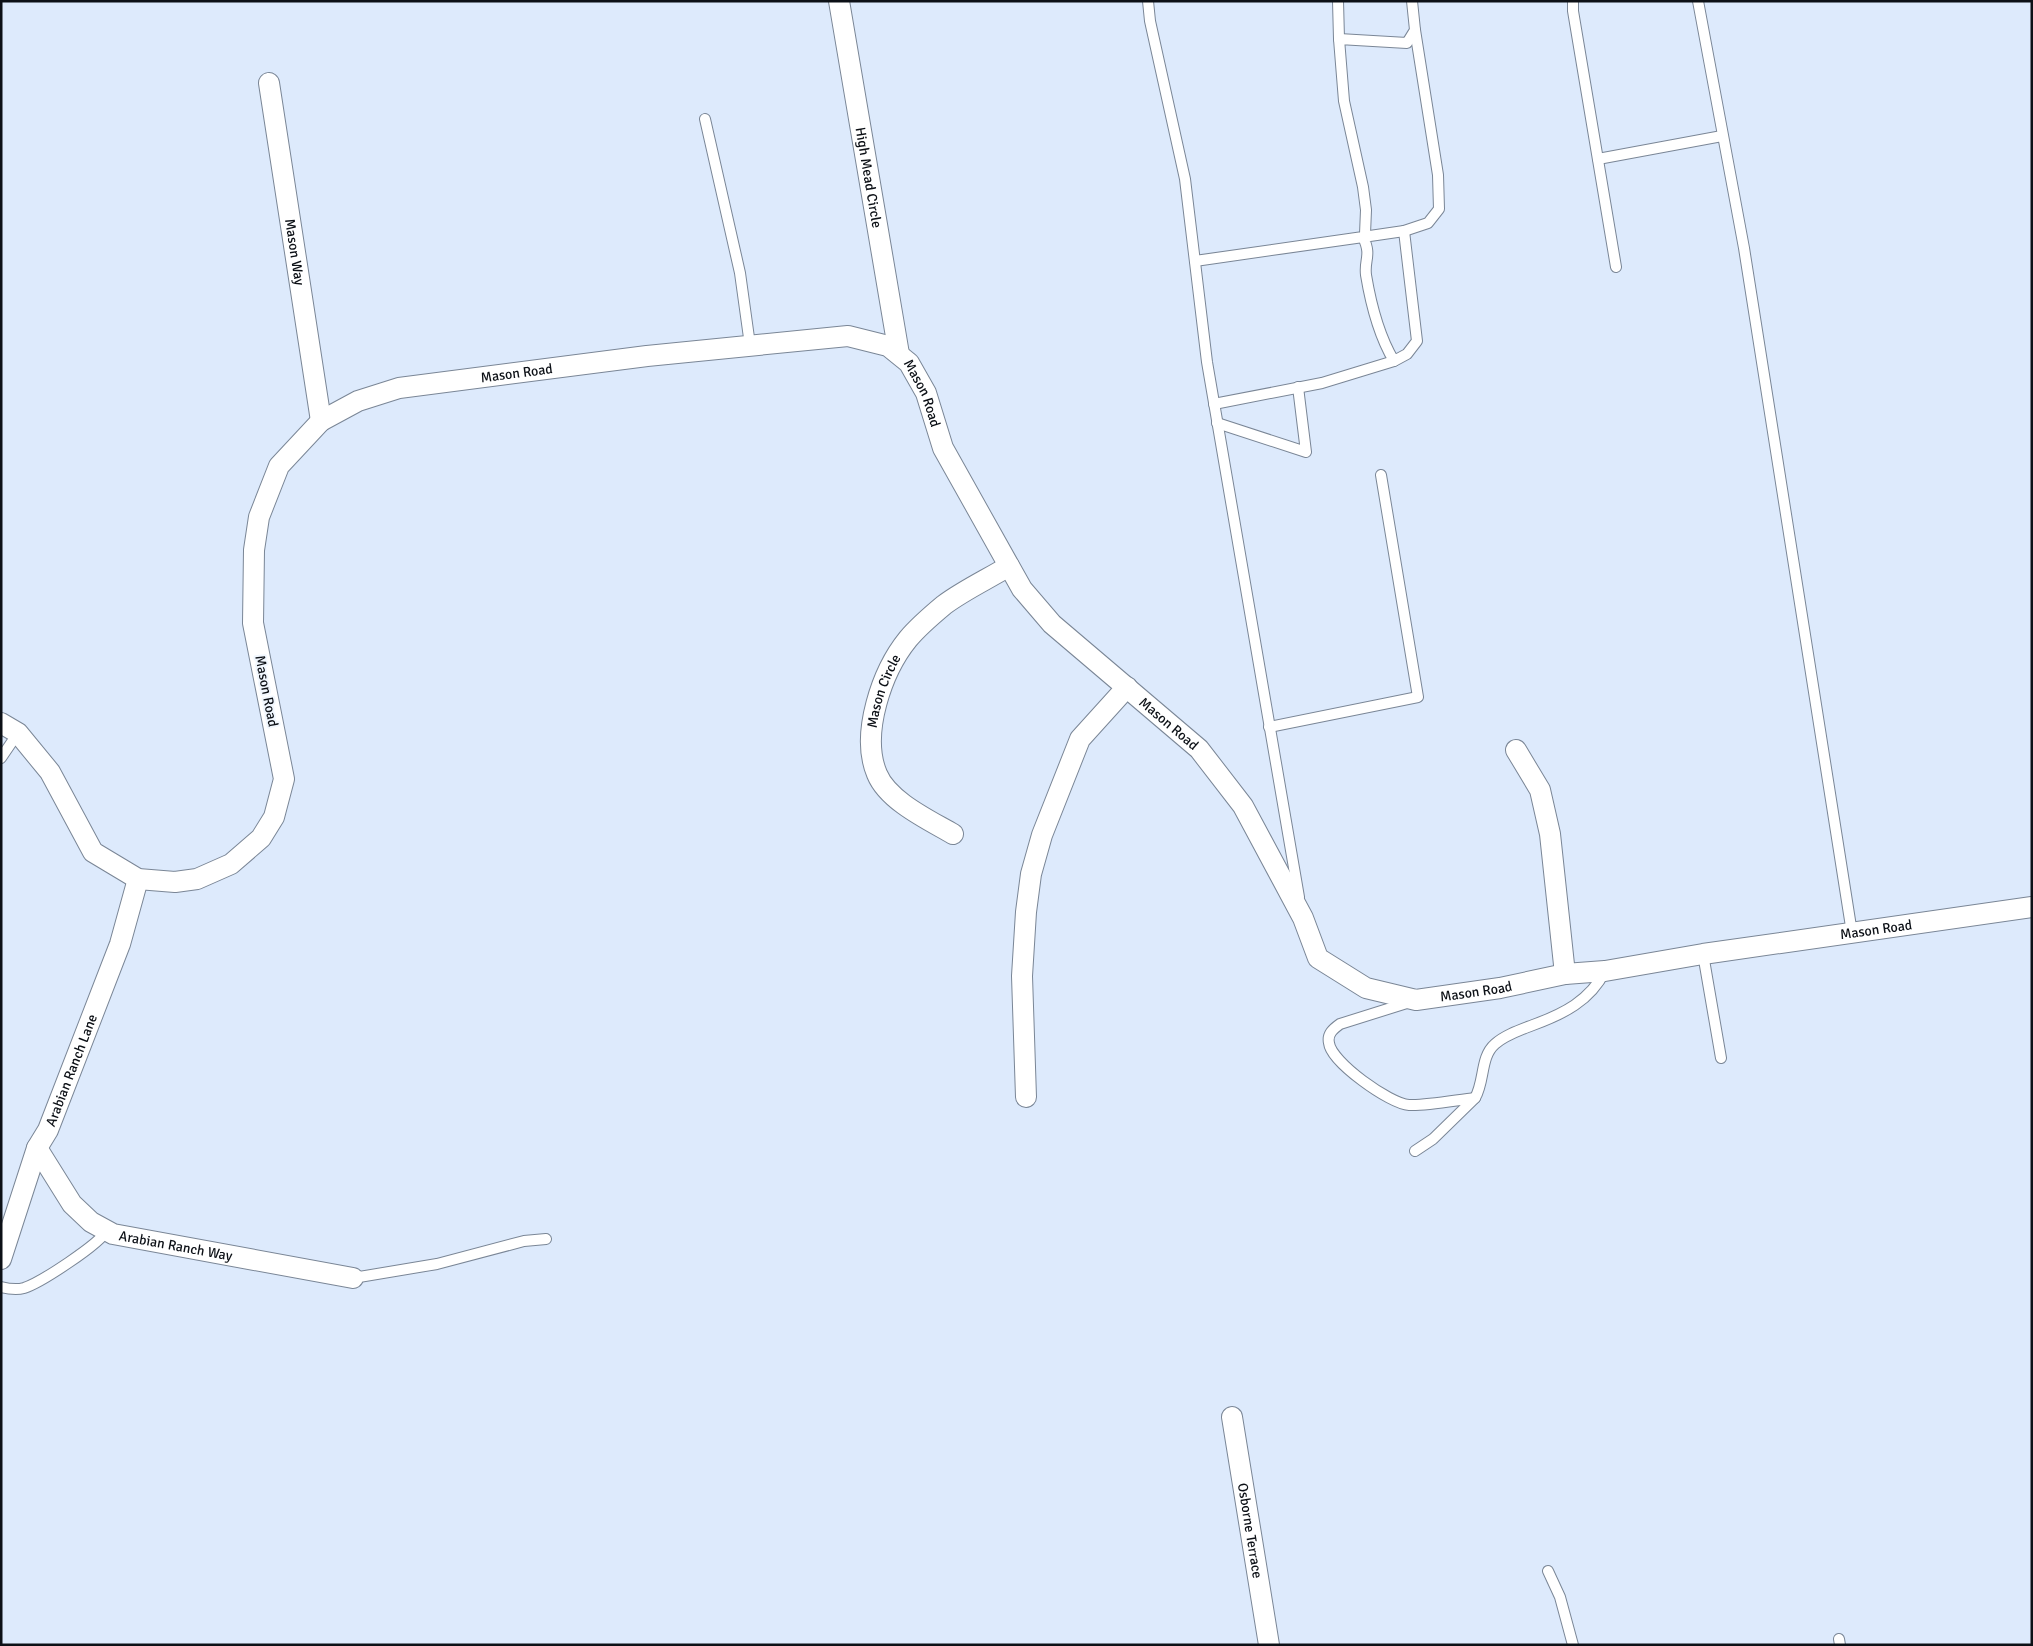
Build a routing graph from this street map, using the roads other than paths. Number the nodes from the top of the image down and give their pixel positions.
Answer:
1 (839, 1) edge
2 (1148, 1) edge
3 (1338, 1) edge
4 (1412, 1) edge
5 (1573, 1) edge
6 (1698, 1) edge
7 (1415, 30) junction
8 (1339, 39) junction
9 (269, 83) dead end
10 (705, 119) dead end
11 (1722, 136) junction
12 (1598, 159) junction
13 (1404, 231) junction
14 (1363, 237) junction
15 (1195, 261) junction
16 (1616, 268) dead end
17 (750, 345) junction
18 (900, 354) junction
19 (1394, 361) junction
20 (1298, 388) junction
21 (1214, 404) junction
22 (321, 421) junction
23 (1217, 423) junction
24 (1381, 475) dead end
25 (1009, 566) junction
26 (1127, 687) junction
27 (1269, 727) junction
28 (10, 728) edge
29 (1516, 750) dead end
30 (1, 758) edge
31 (953, 834) dead end
32 (138, 879) junction
33 (2032, 907) edge
34 (1303, 918) junction
35 (1852, 933) junction
36 (1703, 954) junction
37 (1605, 971) junction
38 (1565, 974) junction
39 (1416, 1000) junction
40 (1720, 1058) dead end
41 (1026, 1097) dead end
42 (1475, 1098) junction
43 (37, 1148) junction
44 (1415, 1151) dead end
45 (107, 1230) junction
46 (546, 1239) dead end
47 (1, 1259) edge
48 (353, 1278) joint
49 (1, 1287) edge
50 (1232, 1417) dead end
51 (1548, 1571) dead end
52 (1269, 1645) edge
53 (1573, 1645) edge

1 - 18 street, High Mead Circle
2 - 15 lane
3 - 8 lane
4 - 7 lane
5 - 12 lane
6 - 11 lane
7 - 8 lane
7 - 13 lane
8 - 14 lane
9 - 22 street, Mason Way
10 - 17 lane
11 - 12 lane
11 - 35 lane
12 - 16 lane
13 - 14 lane
13 - 19 lane
14 - 15 lane
14 - 19 lane
15 - 21 lane
17 - 18 street, Mason Road
17 - 22 street, Mason Road
18 - 25 street, Mason Road
19 - 20 lane
20 - 21 lane
20 - 23 lane
21 - 23 lane
22 - 32 street, Mason Road
23 - 27 lane
24 - 27 lane
25 - 26 street, Mason Road
25 - 31 street, Mason Circle
26 - 34 street, Mason Road
26 - 41 street
27 - 34 lane
28 - 30 lane
28 - 32 street, Mason Road
29 - 38 street
32 - 43 street, Arabian Ranch Lane
33 - 35 street, Mason Road
34 - 39 street, Mason Road
35 - 36 street, Mason Road
36 - 37 street, Mason Road
36 - 40 lane
37 - 38 street, Mason Road
37 - 42 lane
38 - 39 street, Mason Road
39 - 42 lane
42 - 44 lane
43 - 45 street, Arabian Ranch Way
43 - 47 street, Arabian Ranch Lane
45 - 48 street, Arabian Ranch Way
45 - 49 lane
46 - 48 lane
50 - 52 street, Osborne Terrace
51 - 53 lane

